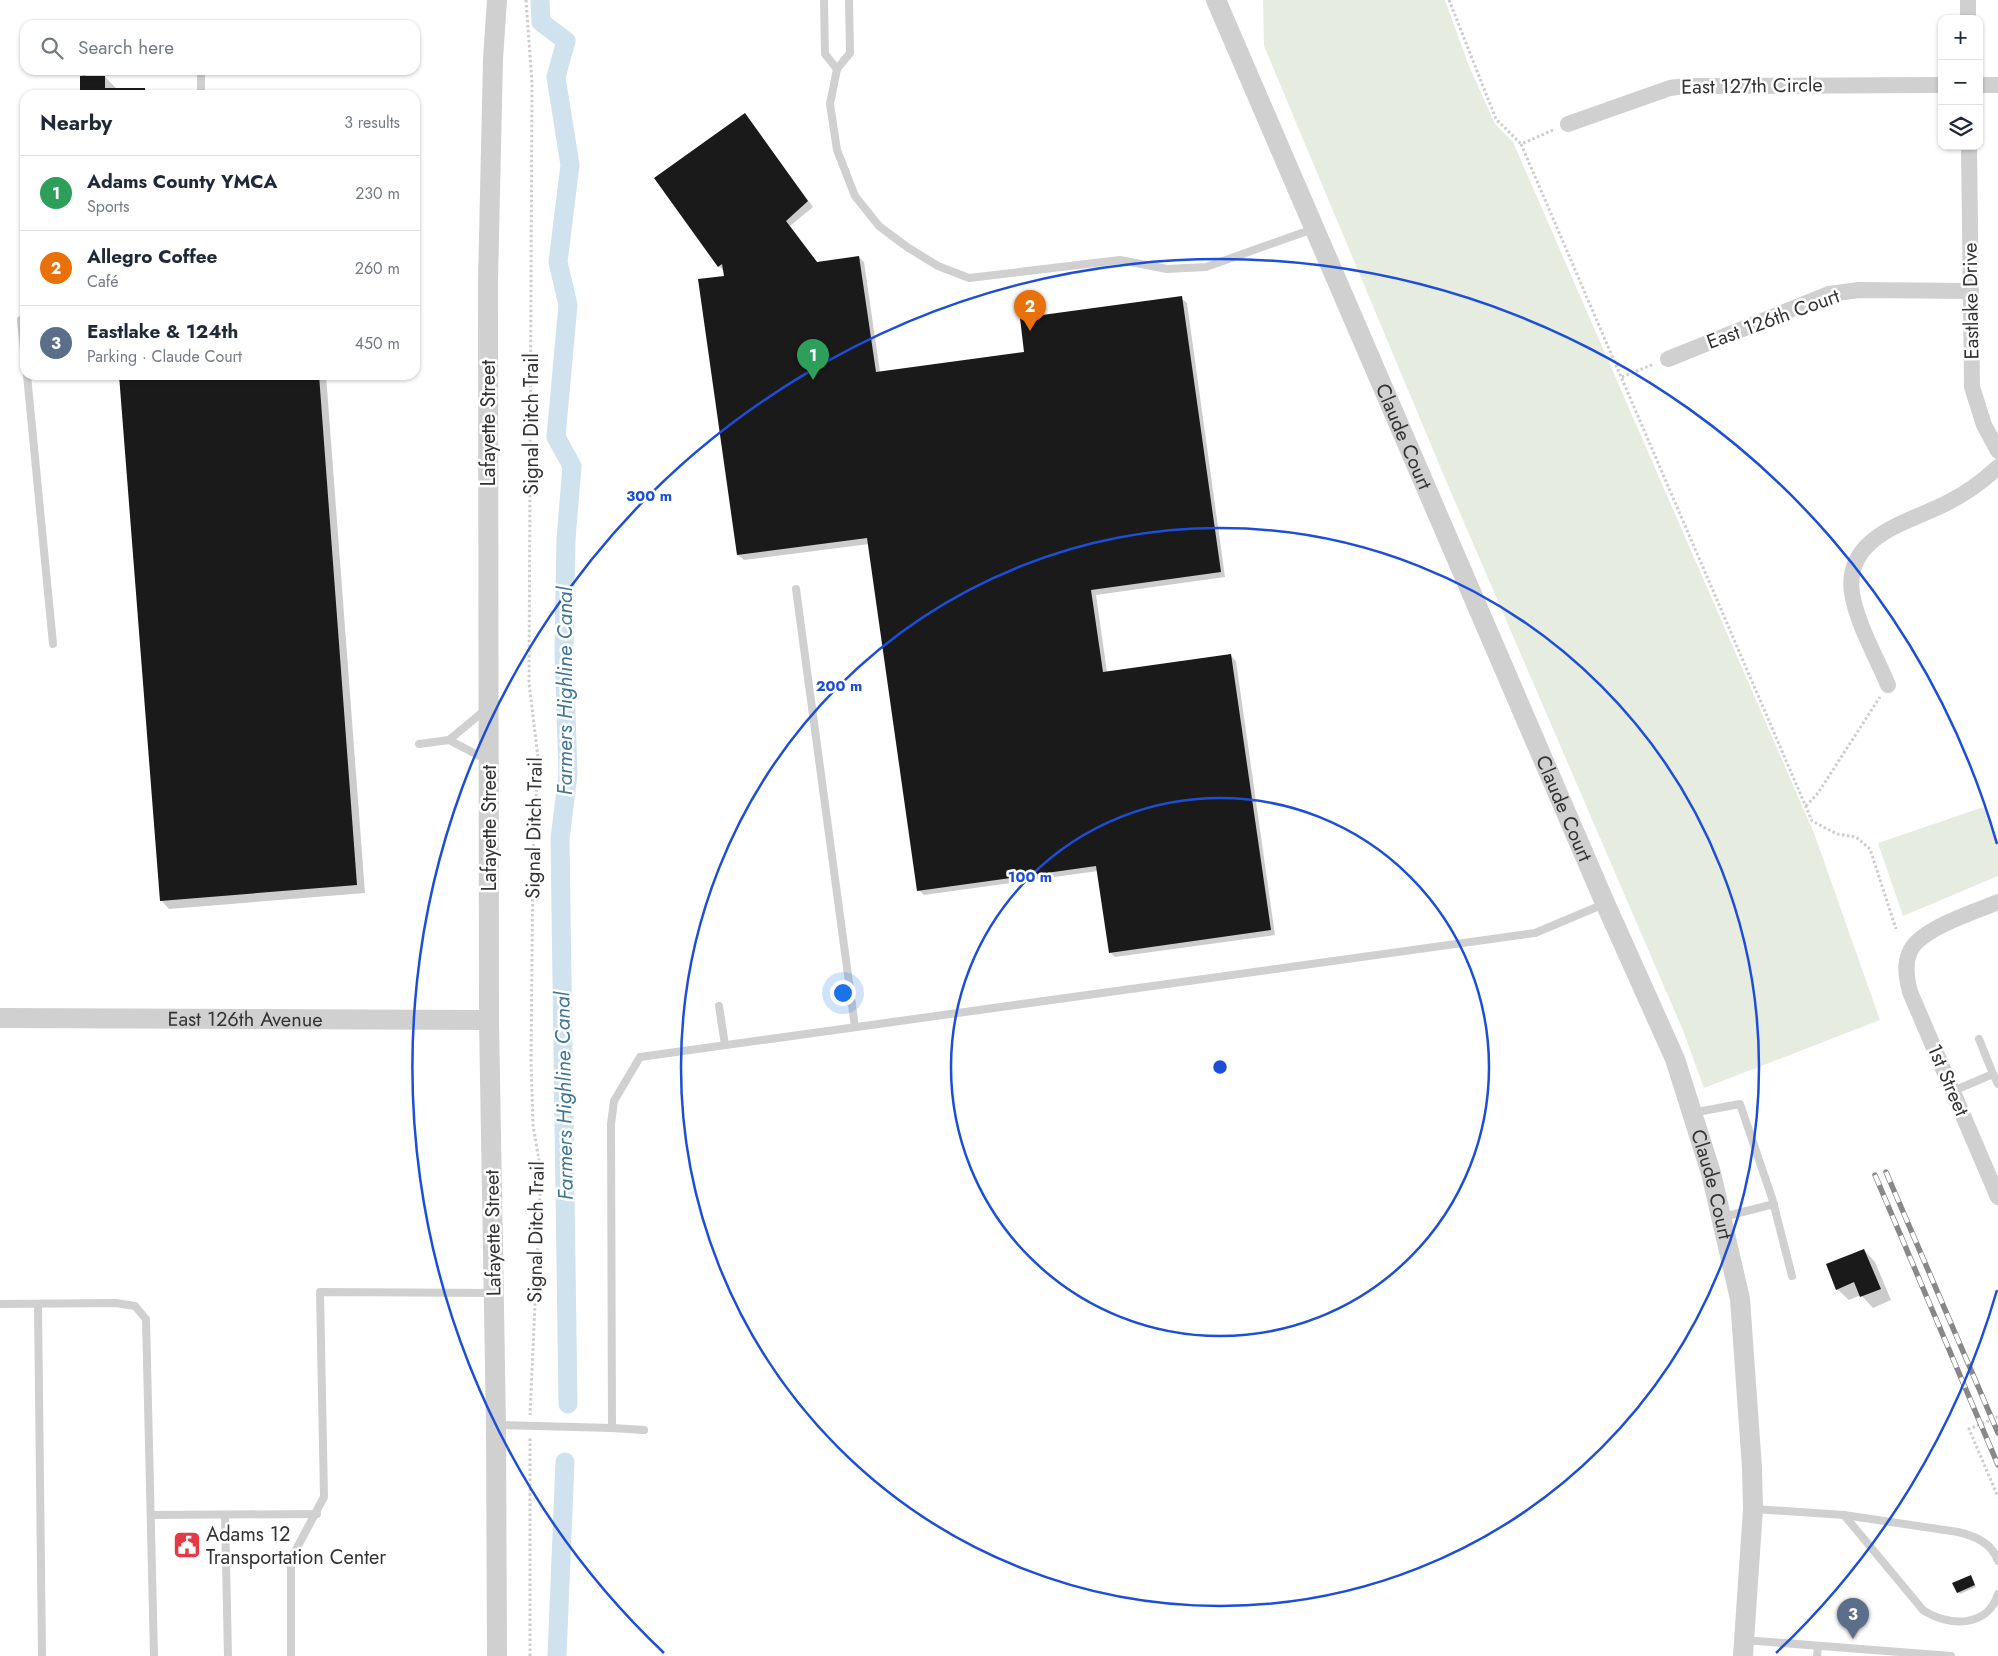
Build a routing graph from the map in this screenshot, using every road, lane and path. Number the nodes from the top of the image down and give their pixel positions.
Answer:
1 (497, 0) edge
2 (526, 0) edge
3 (824, 0) edge
4 (849, 0) edge
5 (1216, 0) edge
6 (1449, 0) edge
7 (1968, 0) edge
8 (1968, 15) edge
9 (836, 69) junction
10 (202, 75) edge
11 (1938, 85) edge
12 (1983, 85) edge
13 (1998, 85) edge
14 (202, 90) edge
15 (1568, 124) joint
16 (1521, 144) junction
17 (1969, 150) edge
18 (1313, 229) junction
19 (1971, 290) junction
20 (1668, 359) joint
21 (1622, 377) junction
22 (27, 380) edge
23 (1998, 451) edge
24 (1998, 467) edge
25 (796, 589) dead end
26 (53, 644) dead end
27 (1888, 685) joint
28 (489, 707) junction
29 (449, 740) junction
30 (419, 744) dead end
31 (489, 762) junction
32 (1806, 806) junction
33 (1998, 902) edge
34 (1605, 903) junction
35 (1896, 929) dead end
36 (719, 1006) dead end
37 (0, 1018) edge
38 (489, 1020) junction
39 (856, 1027) junction
40 (1979, 1039) dead end
41 (725, 1045) junction
42 (1993, 1074) junction
43 (1998, 1084) edge
44 (1953, 1092) junction
45 (1692, 1113) junction
46 (1998, 1197) edge
47 (1774, 1204) junction
48 (1721, 1217) junction
49 (1792, 1276) dead end
50 (494, 1293) junction
51 (0, 1304) edge
52 (38, 1304) junction
53 (1998, 1417) edge
54 (496, 1425) junction
55 (530, 1426) junction
56 (612, 1428) junction
57 (644, 1430) dead end
58 (1998, 1497) edge
59 (1753, 1509) junction
60 (225, 1514) junction
61 (317, 1514) junction
62 (151, 1515) junction
63 (1844, 1515) junction
64 (1998, 1562) edge
65 (1998, 1594) edge
66 (1818, 1646) junction
67 (1744, 1648) edge
68 (42, 1656) edge
69 (154, 1656) edge
70 (228, 1656) edge
71 (291, 1656) edge
72 (496, 1656) edge
73 (530, 1656) edge
74 (1817, 1656) edge
75 (1951, 1656) edge

1 - 28 street, Lafayette Street
2 - 55 path, Signal Ditch Trail
3 - 9 lane
4 - 9 lane
5 - 18 street, Claude Court
6 - 16 path
7 - 8 street
9 - 18 lane
10 - 14 lane
11 - 15 street, East 127th Circle
12 - 13 street
15 - 16 path
16 - 21 path
17 - 19 street, Eastlake Drive
18 - 34 street, Claude Court
19 - 20 street, East 126th Court
19 - 23 street, Eastlake Drive
20 - 21 path
21 - 32 path
22 - 26 lane
24 - 27 street
25 - 39 lane
27 - 32 path
28 - 29 lane
28 - 31 street, Lafayette Street
29 - 30 lane
29 - 31 lane
31 - 38 street, Lafayette Street
32 - 35 path
33 - 44 street, 1st Street
34 - 39 lane
34 - 45 street, Claude Court
36 - 41 lane
37 - 38 street, East 126th Avenue
38 - 50 street, Lafayette Street
39 - 41 lane
40 - 42 lane
41 - 56 lane
42 - 43 lane
42 - 44 lane
44 - 46 street, 1st Street
45 - 47 lane
45 - 48 street, Claude Court
47 - 48 lane
47 - 49 lane
48 - 59 street, Claude Court
50 - 54 street, Lafayette Street
50 - 61 lane
51 - 52 lane
52 - 62 lane
52 - 68 lane
53 - 58 path
54 - 55 lane
54 - 72 street, Lafayette Street
55 - 56 lane
55 - 73 path, Signal Ditch Trail
56 - 57 lane
59 - 63 lane
59 - 67 street, Claude Court
60 - 61 lane
60 - 62 lane
60 - 70 lane
61 - 71 lane
62 - 69 lane
63 - 64 lane
63 - 65 lane
66 - 67 lane
66 - 74 lane
66 - 75 lane

